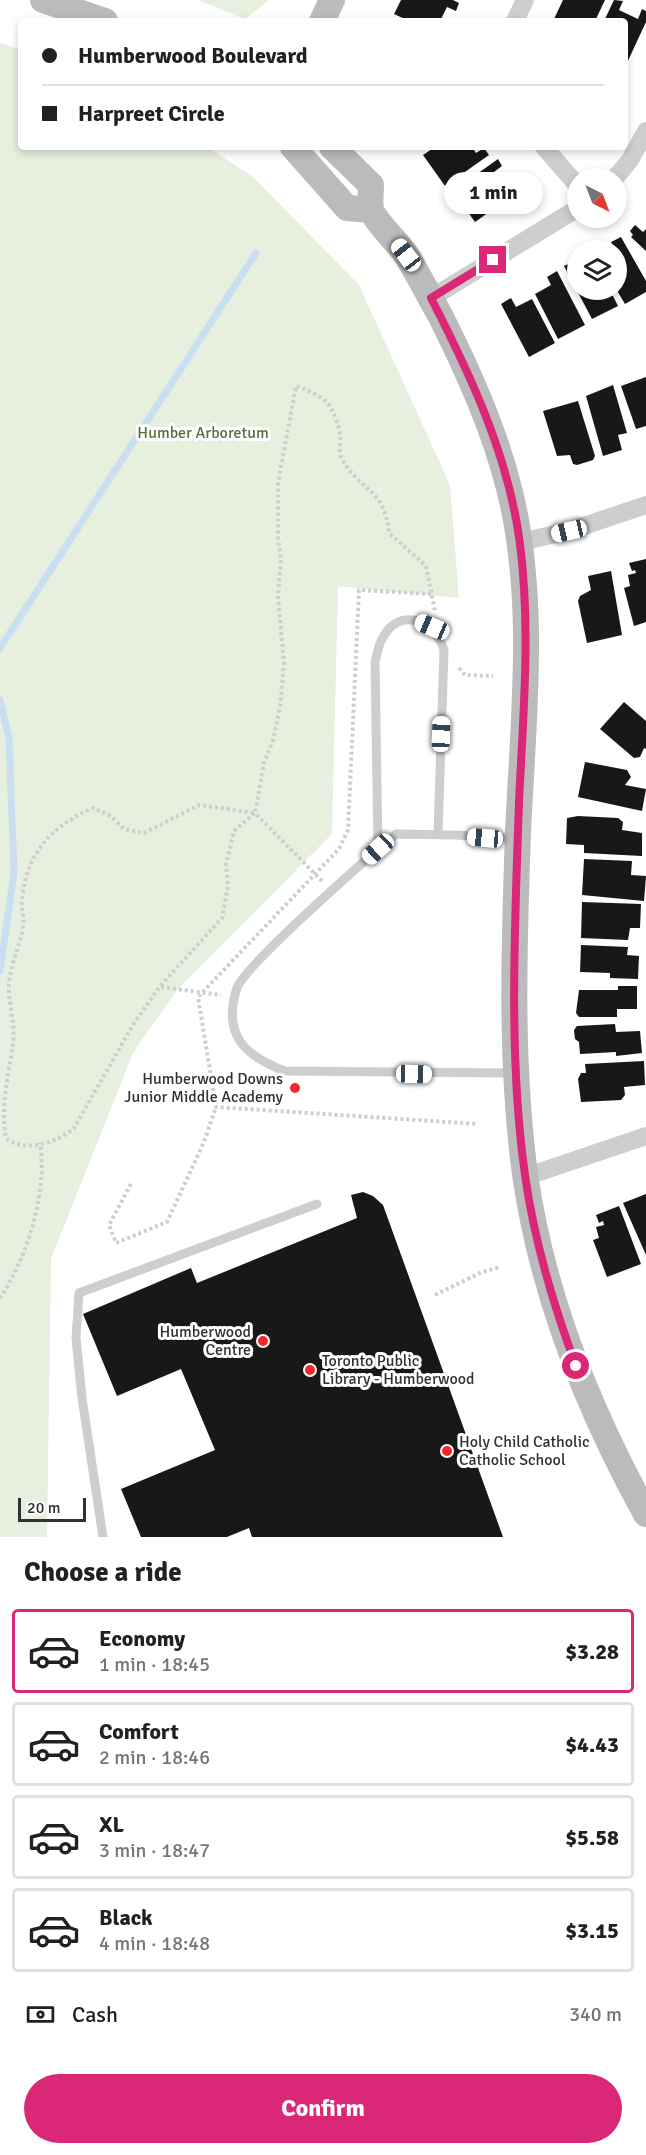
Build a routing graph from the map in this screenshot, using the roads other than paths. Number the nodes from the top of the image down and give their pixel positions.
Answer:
1 (44, 0) edge
2 (332, 0) edge
3 (525, 0) edge
4 (96, 18) edge
5 (323, 18) edge
6 (516, 18) edge
7 (646, 131) edge
8 (296, 150) edge
9 (335, 150) edge
10 (547, 150) edge
11 (623, 168) edge
12 (567, 173) edge
13 (370, 210) junction
14 (567, 215) edge
15 (431, 298) junction
16 (646, 505) edge
17 (520, 542) junction
18 (438, 834) junction
19 (518, 840) junction
20 (378, 849) junction
21 (515, 1073) junction
22 (646, 1136) edge
23 (525, 1177) junction
24 (317, 1204) dead end
25 (646, 1514) edge
26 (103, 1537) edge

1 - 4 street
2 - 5 street
3 - 6 street
7 - 11 street
8 - 13 street
9 - 13 street
10 - 12 street
13 - 15 street
14 - 15 street
15 - 17 street
16 - 17 street
17 - 19 street
18 - 19 lane
18 - 20 lane
18 - 20 lane
19 - 21 street
20 - 21 lane
21 - 23 street
22 - 23 street
23 - 25 street
24 - 26 lane

